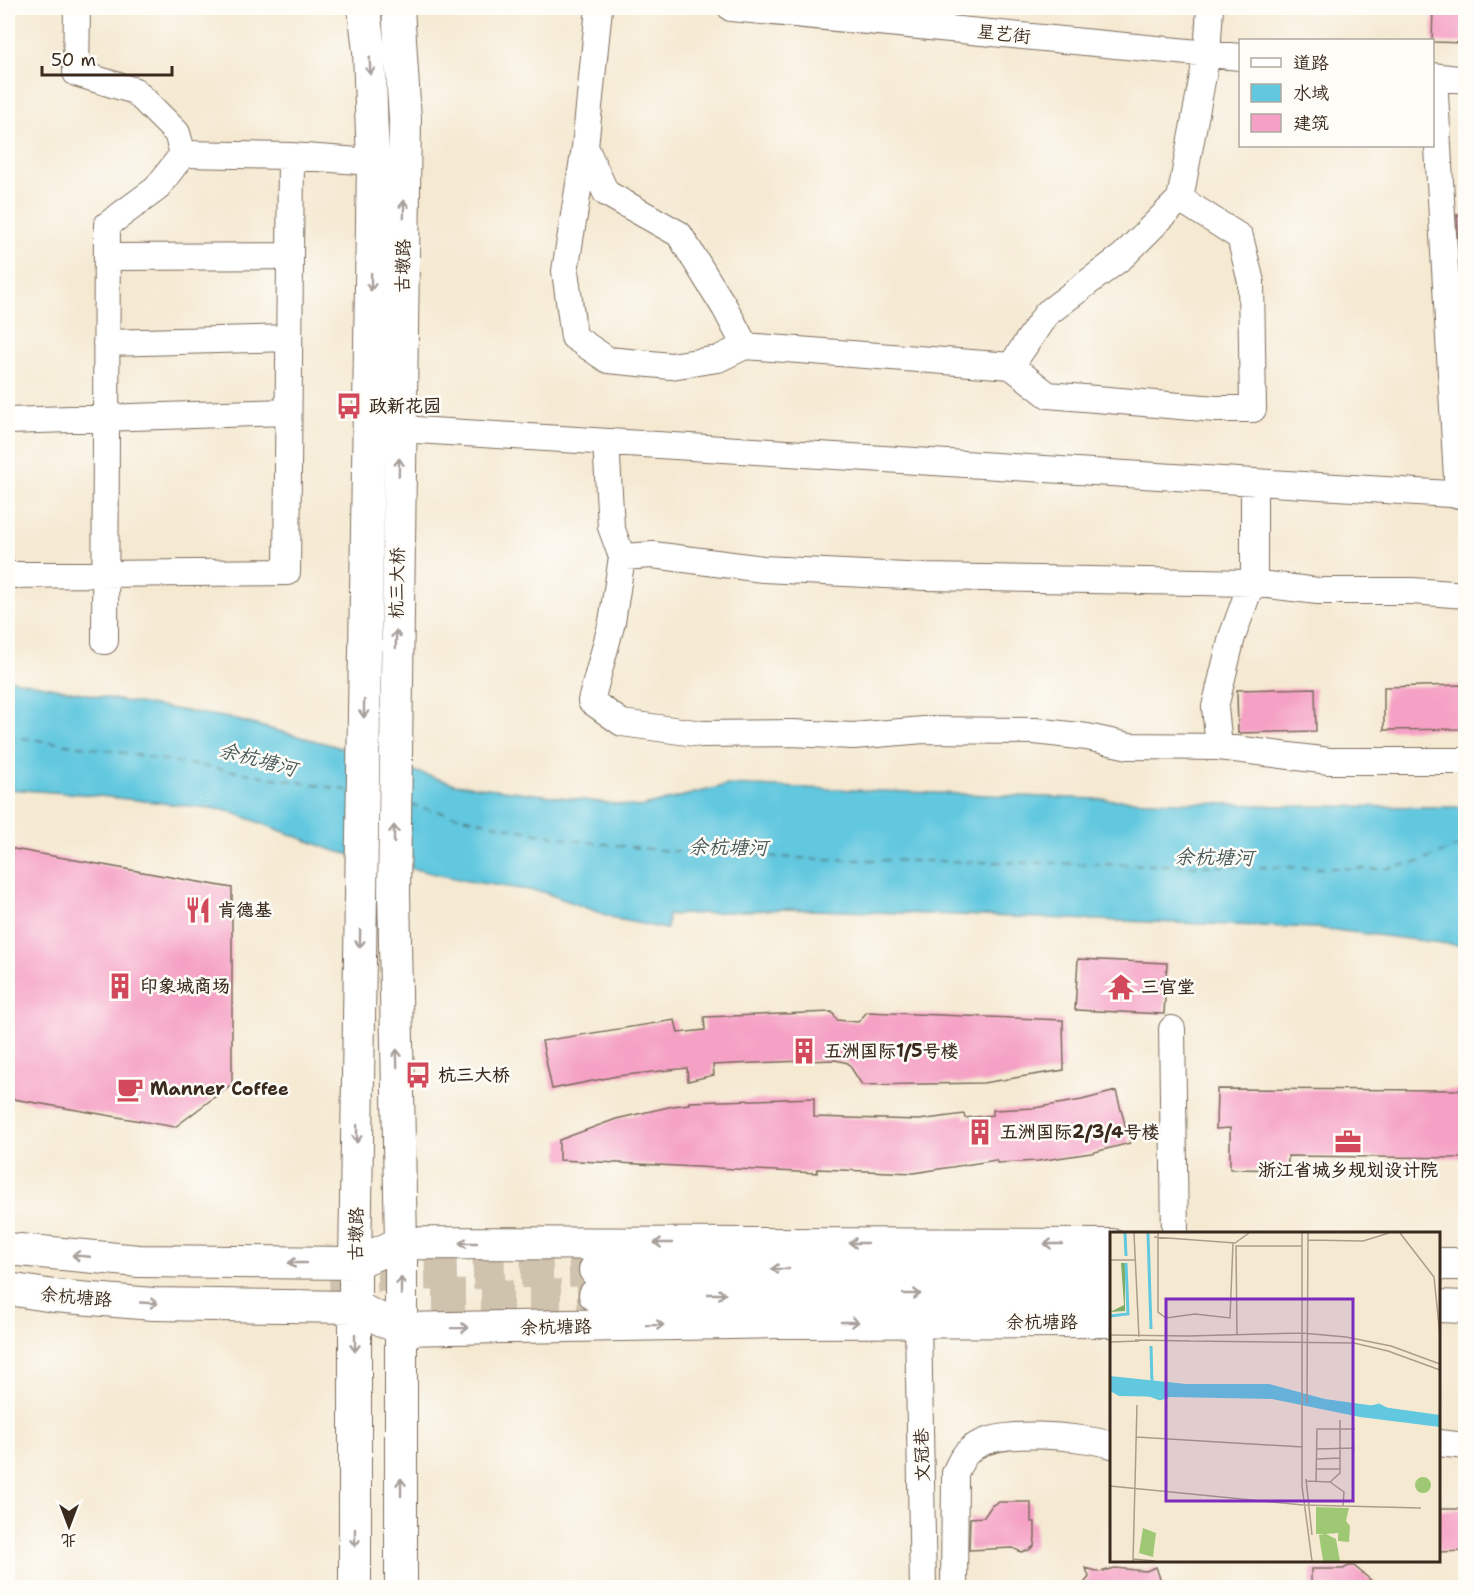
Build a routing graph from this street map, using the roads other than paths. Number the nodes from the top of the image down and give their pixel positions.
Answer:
1 (77, 8) edge
2 (364, 8) edge
3 (398, 8) edge
4 (599, 8) edge
5 (731, 8) edge
6 (1210, 8) edge
7 (1207, 54) junction
8 (1239, 57) edge
9 (1434, 77) edge
10 (1466, 80) edge
11 (1434, 91) edge
12 (585, 147) junction
13 (183, 154) junction
14 (291, 156) junction
15 (373, 162) junction
16 (1180, 199) junction
17 (290, 256) junction
18 (107, 257) junction
19 (289, 338) junction
20 (106, 343) junction
21 (745, 346) junction
22 (1011, 366) junction
23 (288, 412) junction
24 (106, 418) junction
25 (8, 421) edge
26 (400, 429) junction
27 (606, 442) junction
28 (1254, 482) junction
29 (1462, 495) edge
30 (367, 525) joint
31 (398, 525) joint
32 (622, 557) junction
33 (105, 574) junction
34 (8, 575) edge
35 (1252, 583) junction
36 (1466, 595) edge
37 (105, 641) dead end
38 (1220, 747) junction
39 (1466, 760) edge
40 (360, 881) joint
41 (1172, 1029) dead end
42 (1175, 1232) edge
43 (401, 1243) junction
44 (1110, 1245) edge
45 (8, 1249) edge
46 (355, 1263) junction
47 (1440, 1264) edge
48 (1466, 1264) edge
49 (1110, 1267) edge
50 (8, 1289) edge
51 (1110, 1295) edge
52 (1440, 1306) edge
53 (355, 1307) junction
54 (1466, 1307) edge
55 (1110, 1321) edge
56 (918, 1322) junction
57 (401, 1329) junction
58 (1440, 1443) edge
59 (1110, 1445) edge
60 (1466, 1446) edge
61 (355, 1587) edge
62 (401, 1587) edge
63 (923, 1587) edge
64 (954, 1587) edge

1 - 13 street
2 -> 15 main road, 古墩路
26 -> 3 main road, 古墩路
4 - 12 street
5 - 7 street, 星艺街
6 - 7 street
7 - 8 street, 星艺街
7 - 16 street
9 - 10 street
11 - 29 street
12 - 21 street
12 - 21 street
13 - 14 street
13 - 18 street
14 - 15 street
14 - 17 street
15 -> 30 main road, 古墩路
16 - 22 street
16 - 22 street
17 - 18 street
17 - 19 street
18 - 20 street
19 - 20 street
19 - 23 street
20 - 24 street
21 - 22 street
23 - 24 street
23 - 33 street
24 - 25 street
24 - 33 street
26 - 27 street
31 -> 26 main road, 古墩路
27 - 28 street
27 - 32 street
28 - 29 street
28 - 35 street
30 -> 40 main road, 杭三大桥
43 -> 31 main road, 杭三大桥
32 - 35 street
32 - 38 street
33 - 34 street
33 - 37 street
35 - 36 street
35 - 38 street
38 - 39 street
40 -> 46 main road, 古墩路
41 - 42 street
44 -> 43 main road
43 - 46 main road
57 -> 43 main road
46 -> 45 main road
46 - 53 main road, 古墩路
47 - 48 main road
49 -> 51 main road, 余杭塘路
50 -> 53 main road, 余杭塘路
52 - 54 main road
53 - 57 main road, 余杭塘路
53 -> 61 main road, 古墩路
55 - 56 main road, 余杭塘路
57 -> 56 main road, 余杭塘路
56 - 63 street, 文冠巷
62 -> 57 main road
58 - 60 street
59 - 64 street

